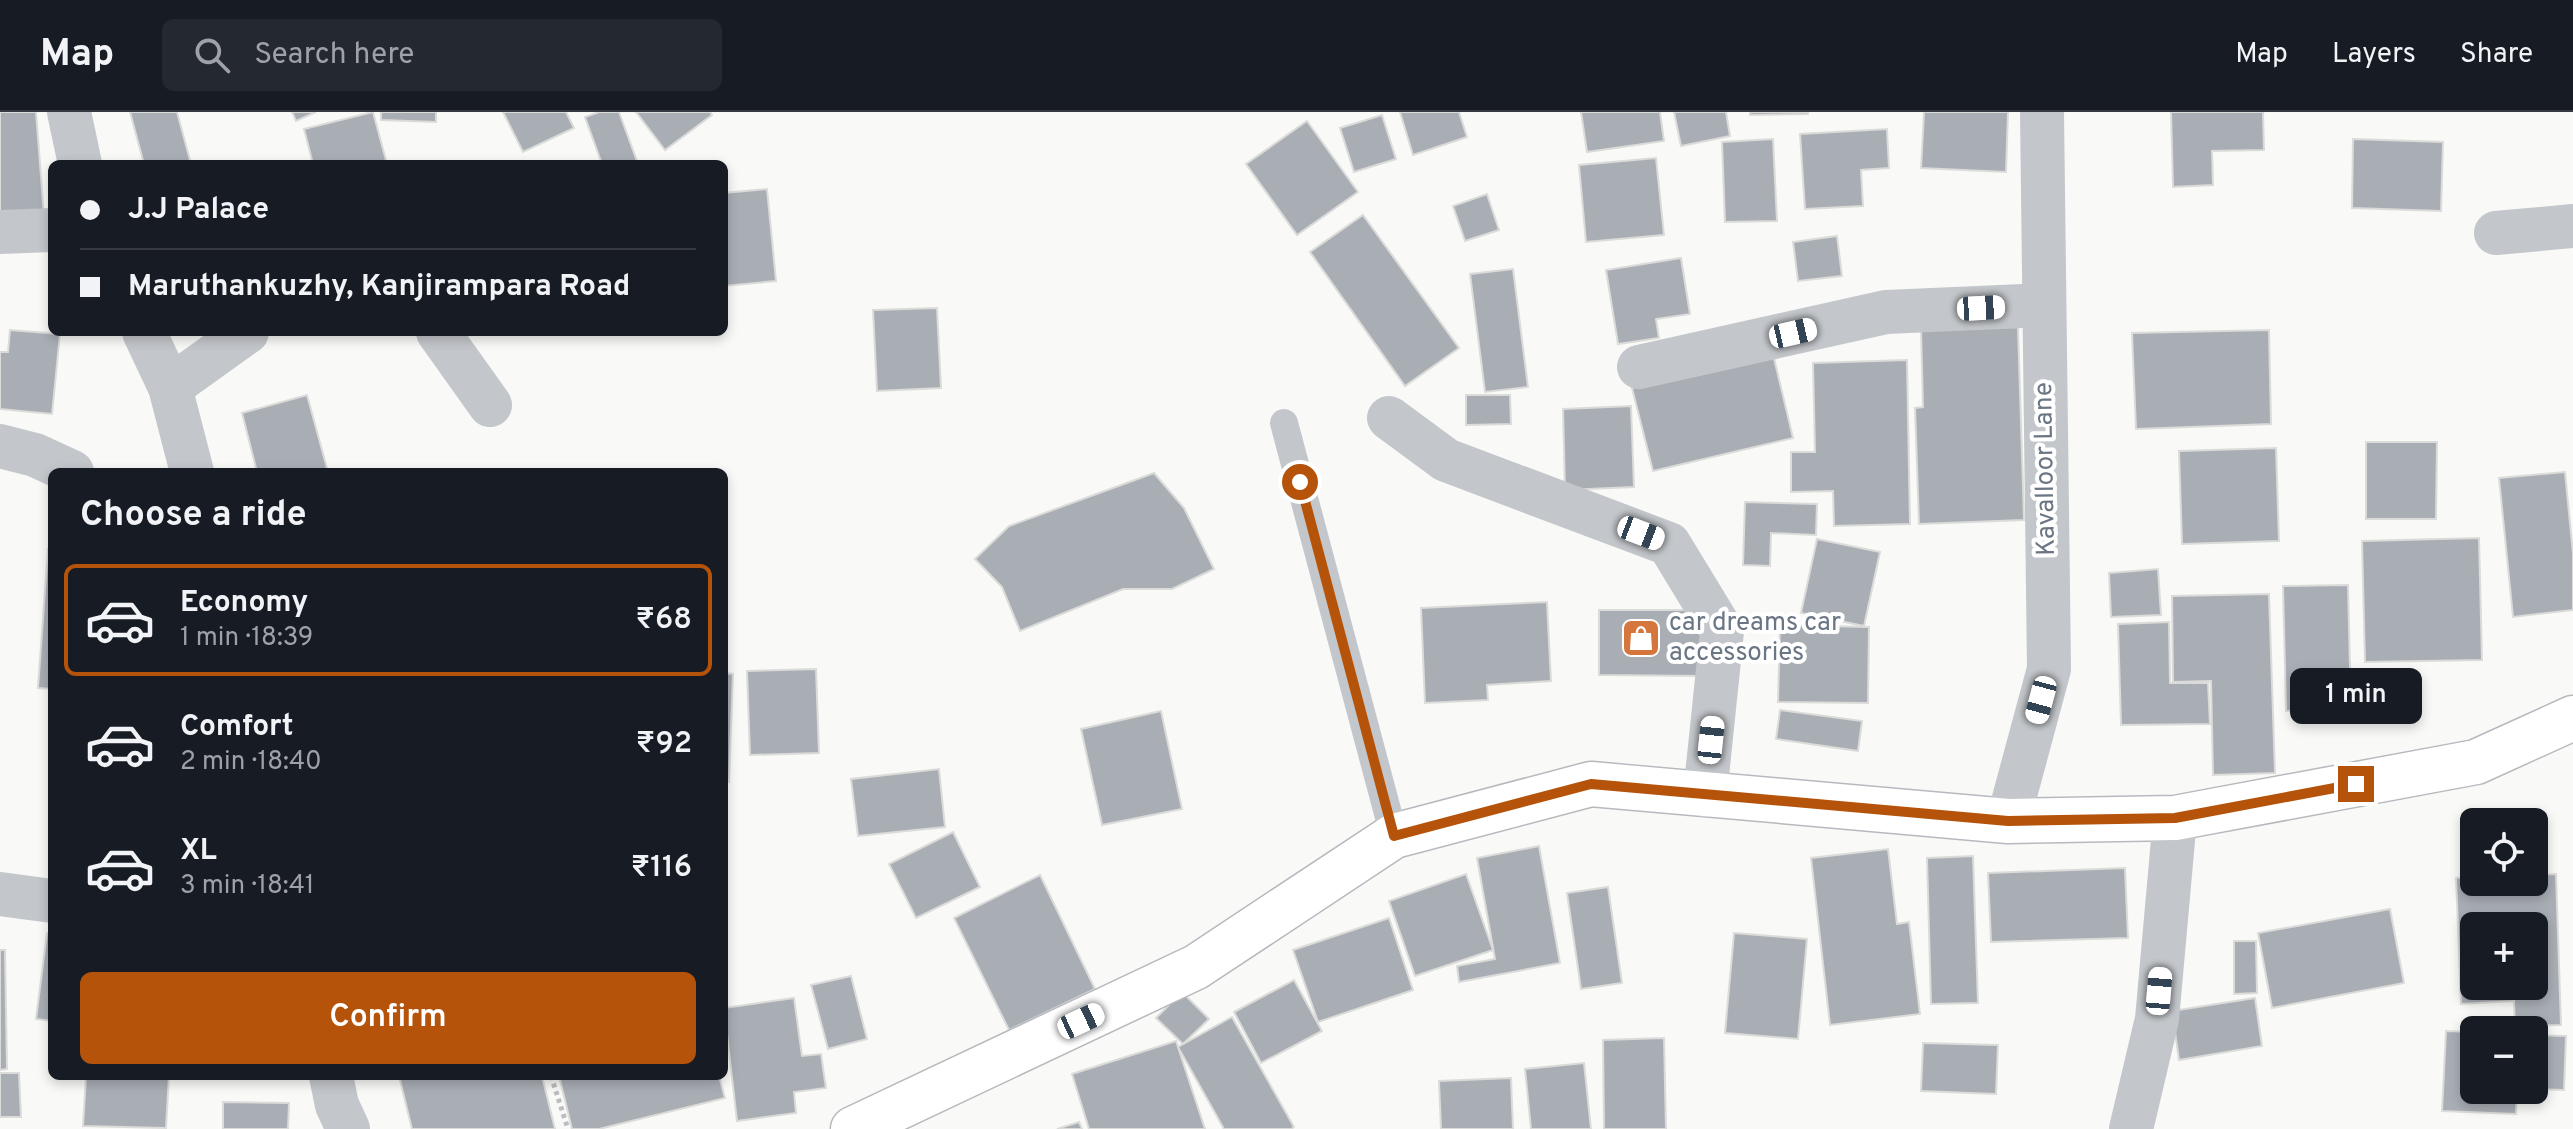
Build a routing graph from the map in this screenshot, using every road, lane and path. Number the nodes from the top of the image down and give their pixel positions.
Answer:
1 (69, 112) edge
2 (2042, 112) edge
3 (79, 160) edge
4 (2573, 226) edge
5 (48, 230) edge
6 (0, 232) edge
7 (2496, 233) dead end
8 (2044, 305) junction
9 (146, 336) edge
10 (241, 336) edge
11 (441, 336) edge
12 (1639, 367) dead end
13 (170, 387) junction
14 (490, 405) dead end
15 (1389, 418) dead end
16 (1284, 423) dead end
17 (0, 446) edge
18 (63, 468) edge
19 (191, 468) edge
20 (2573, 718) edge
21 (1705, 795) junction
22 (2175, 818) junction
23 (2008, 821) junction
24 (1394, 836) junction
25 (0, 894) edge
26 (48, 900) edge
27 (332, 1080) edge
28 (552, 1080) edge
29 (348, 1129) edge
30 (568, 1129) edge
31 (853, 1129) edge
32 (2131, 1129) edge

1 - 3 street
2 - 8 street, Kavalloor Lane
4 - 7 street
5 - 6 street
8 - 12 street
8 - 23 street, Kavalloor Lane
9 - 13 street
10 - 13 street
11 - 14 street
13 - 19 street
15 - 21 street
16 - 24 lane
17 - 18 street
20 - 22 main road
21 - 23 main road
21 - 24 main road
22 - 23 main road
22 - 32 street
24 - 31 main road
25 - 26 street
27 - 29 street
28 - 30 path

